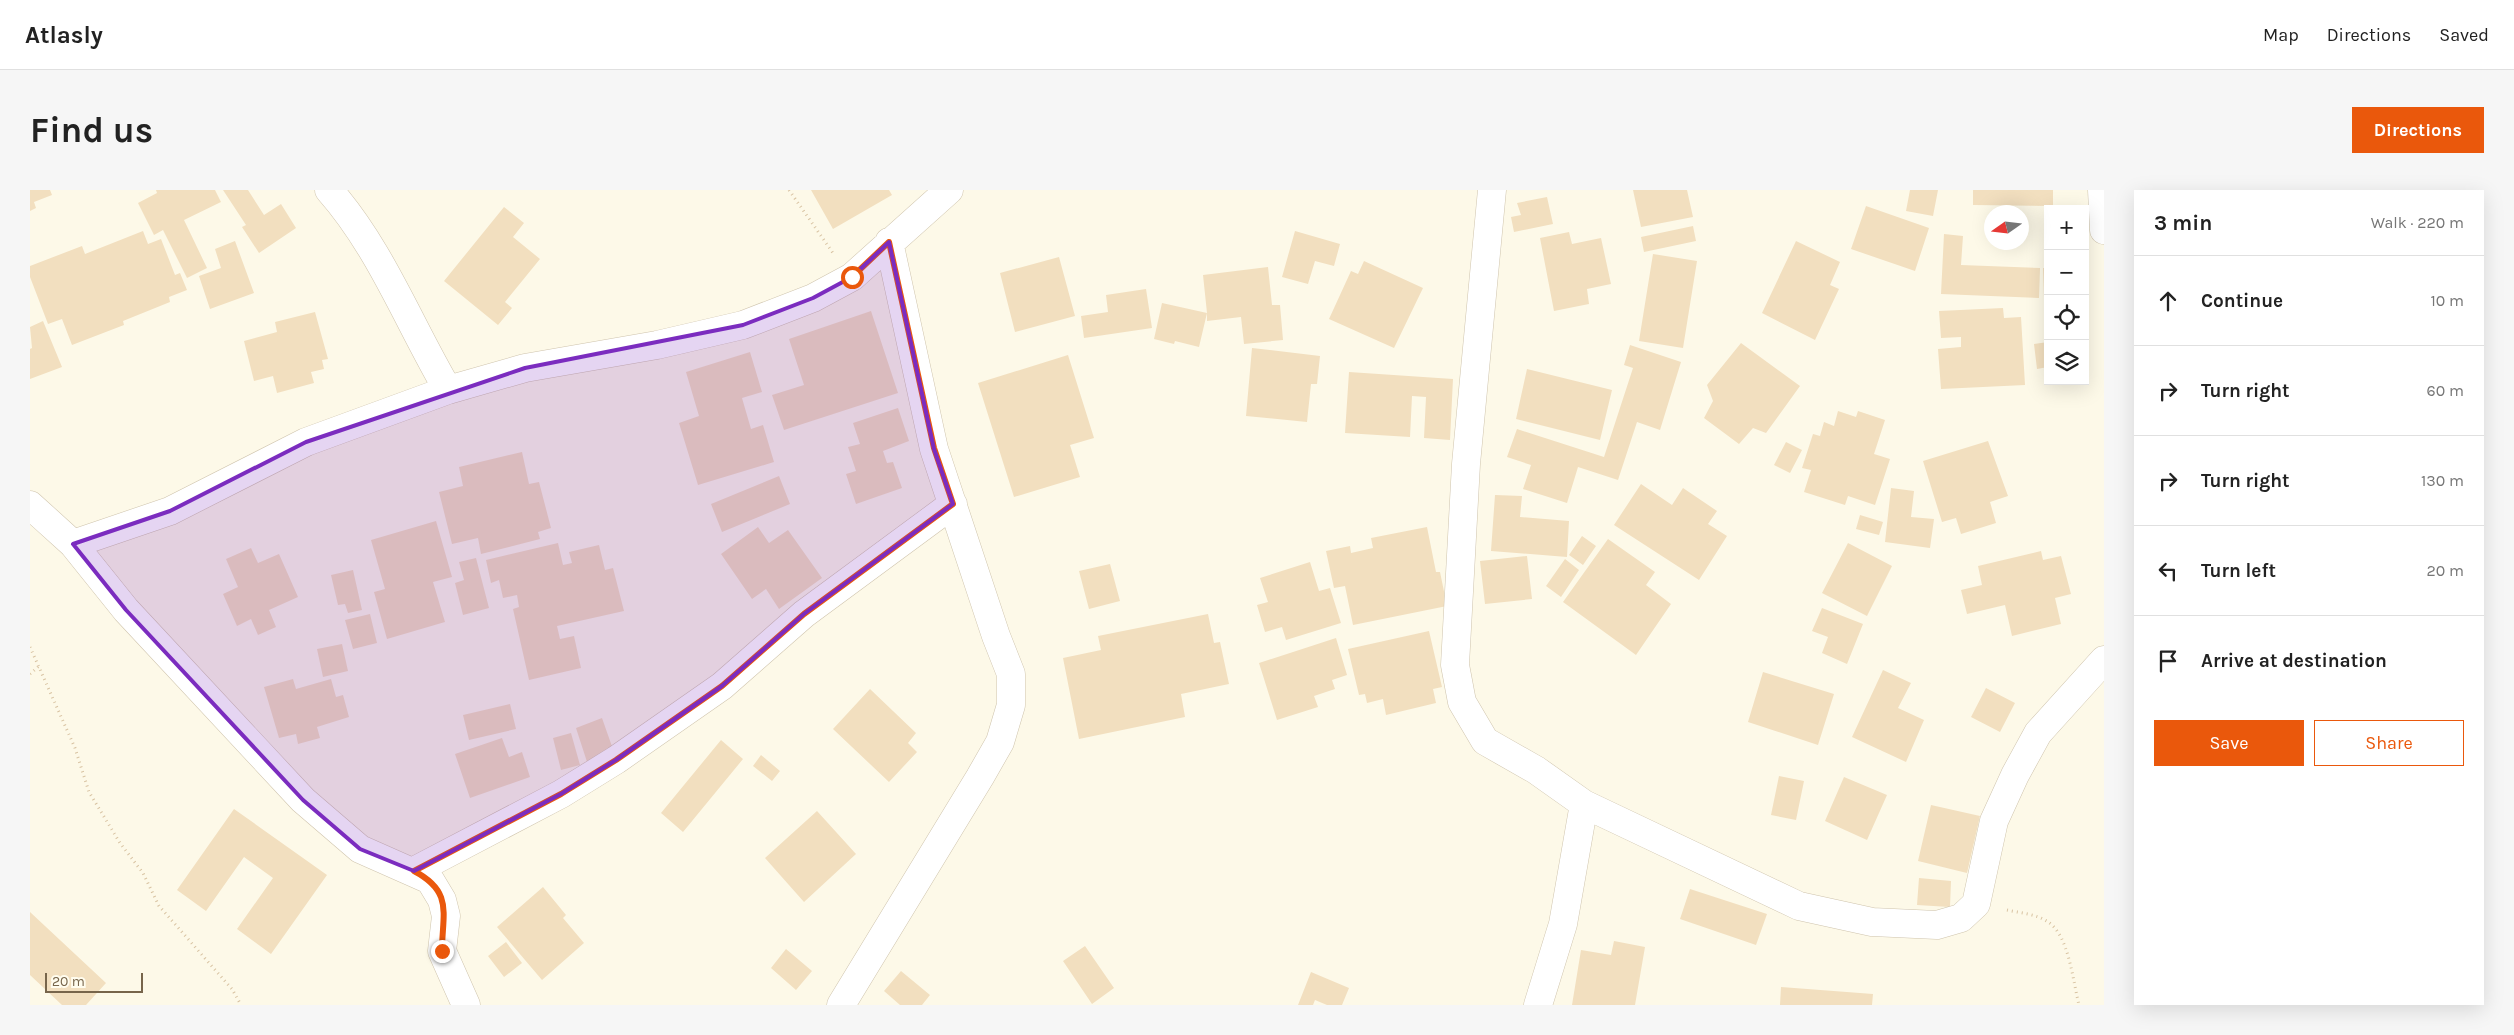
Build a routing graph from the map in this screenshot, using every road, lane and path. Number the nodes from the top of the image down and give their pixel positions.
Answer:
1 (329, 190) edge
2 (789, 190) edge
3 (949, 190) edge
4 (1492, 190) edge
5 (2102, 190) edge
6 (2104, 230) edge
7 (889, 242) junction
8 (852, 277) junction
9 (448, 390) junction
10 (30, 504) edge
11 (953, 504) junction
12 (73, 544) junction
13 (30, 647) edge
14 (2104, 660) edge
15 (39, 666) junction
16 (30, 674) edge
17 (1584, 804) junction
18 (414, 871) junction
19 (1976, 904) junction
20 (240, 1005) edge
21 (466, 1005) edge
22 (841, 1005) edge
23 (1538, 1005) edge
24 (2079, 1005) edge

1 - 9 street
2 - 8 path
3 - 7 street
4 - 17 street
5 - 6 street
7 - 8 street
7 - 11 street
8 - 9 street
9 - 12 street
10 - 12 street
11 - 18 street
11 - 22 street
12 - 18 street
13 - 15 path
14 - 19 street
15 - 16 path
15 - 20 path
17 - 19 street
17 - 23 street
18 - 21 street
19 - 24 path

